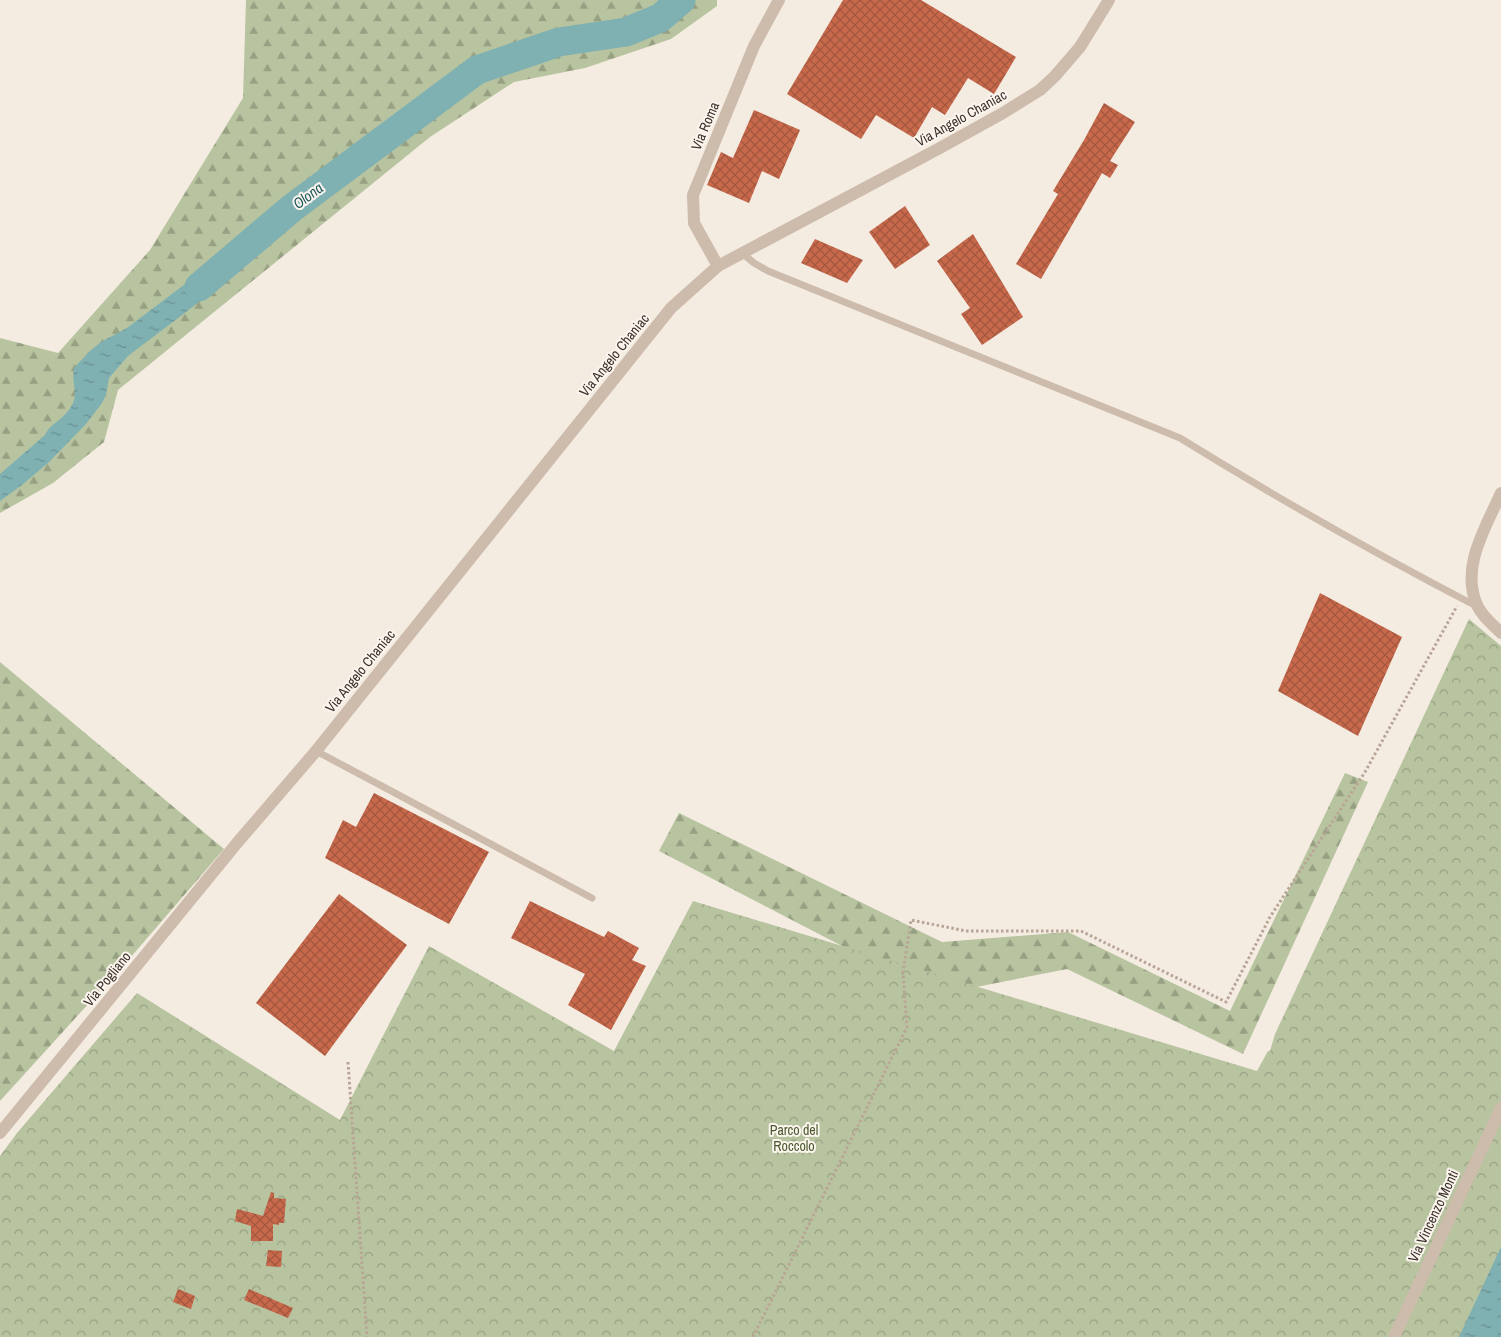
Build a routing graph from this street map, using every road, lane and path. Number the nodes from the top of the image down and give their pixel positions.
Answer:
1 (779, 0) edge
2 (1109, 0) edge
3 (742, 253) junction
4 (718, 266) junction
5 (1501, 492) edge
6 (1461, 598) junction
7 (1478, 607) junction
8 (1501, 632) edge
9 (316, 751) junction
10 (237, 843) joint
11 (592, 898) dead end
12 (348, 1062) dead end
13 (1501, 1108) edge
14 (0, 1133) edge
15 (367, 1337) edge
16 (753, 1337) edge
17 (1394, 1337) edge

1 - 4 street, Via Roma
2 - 3 street, Via Angelo Chaniac
3 - 4 street, Via Angelo Chaniac
3 - 6 lane
4 - 9 street, Via Angelo Chaniac
5 - 7 street
6 - 7 lane
6 - 16 path
7 - 8 street
9 - 10 street, Via Angelo Chaniac
9 - 11 lane
10 - 14 street, Via Pogliano
12 - 15 path
13 - 17 street, Via Vincenzo Monti

